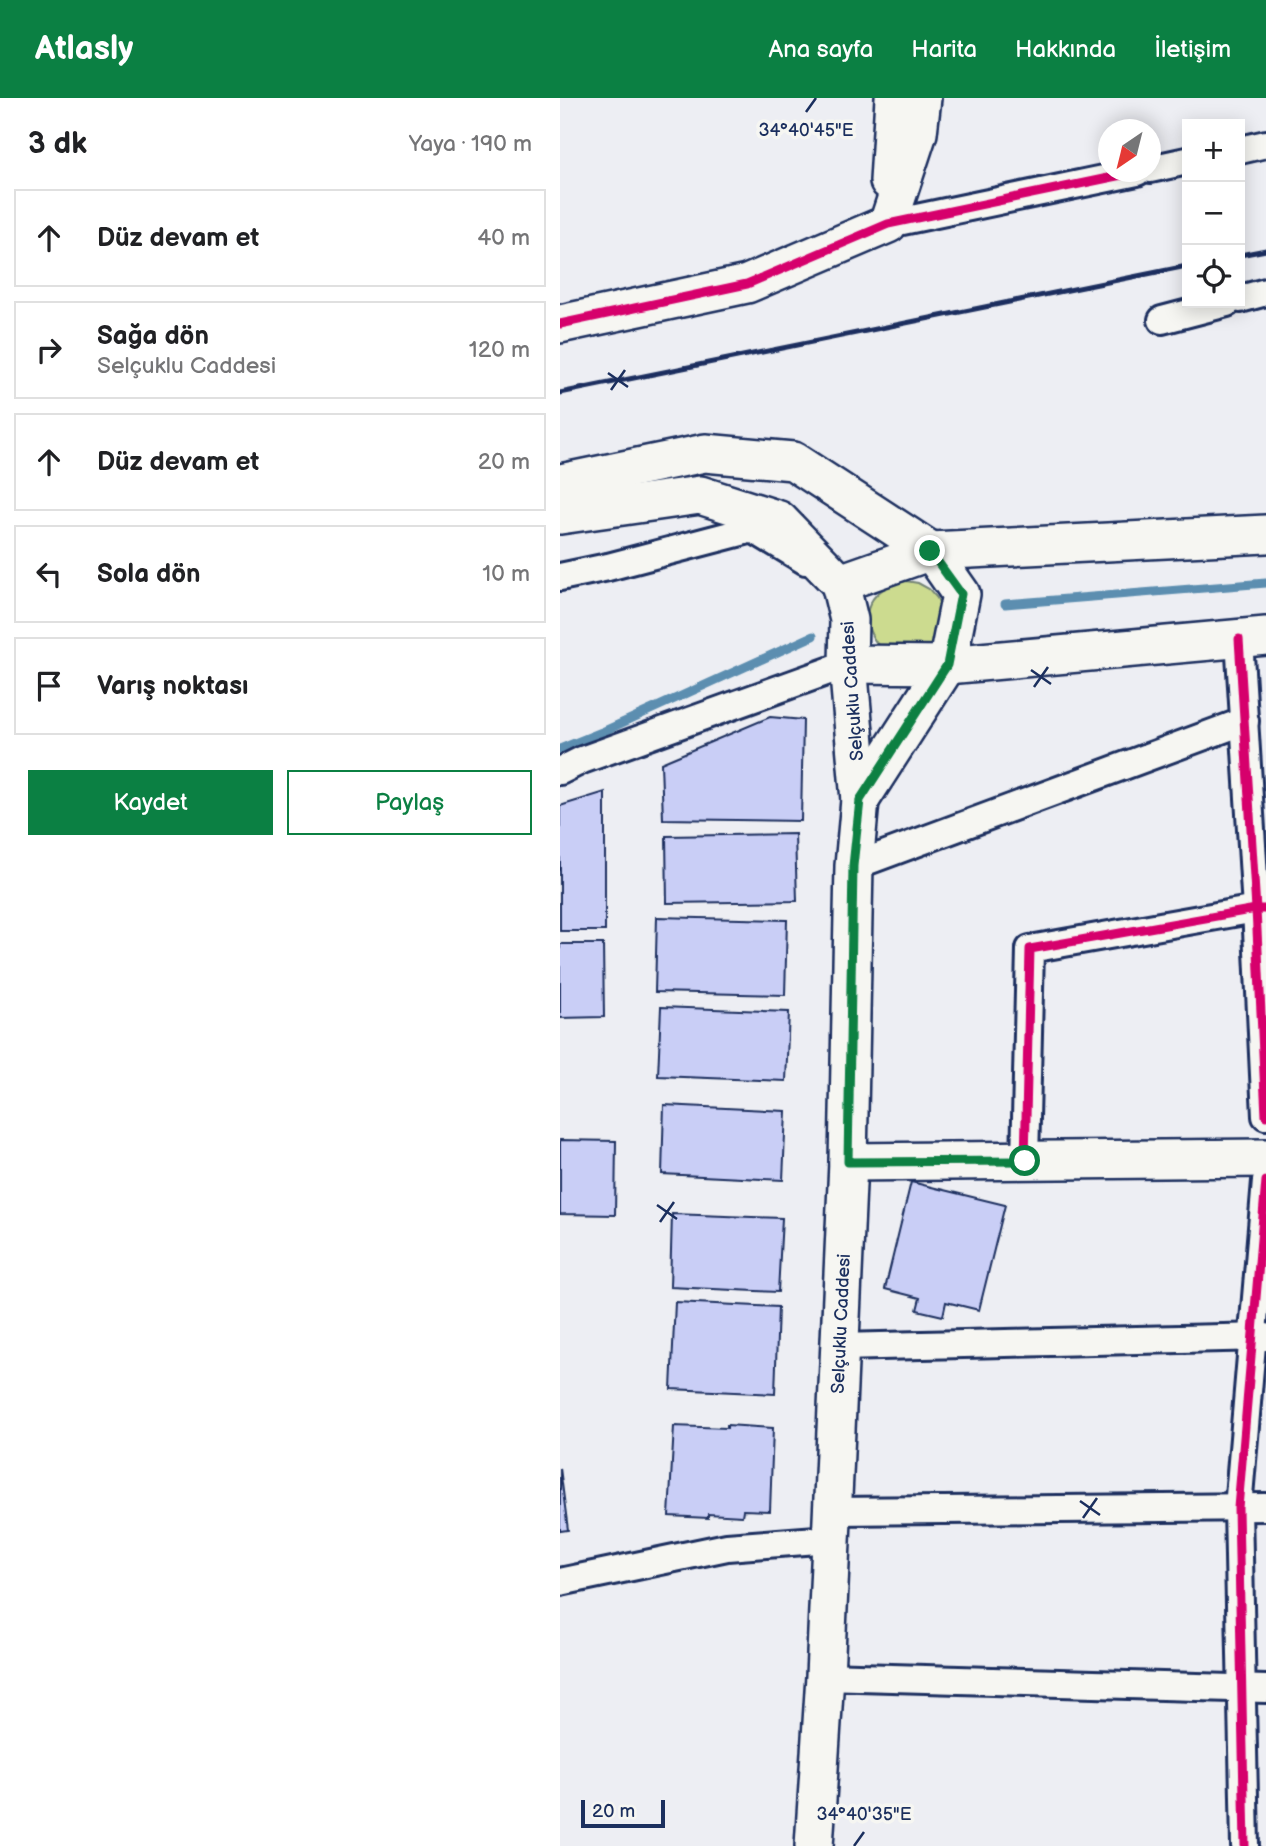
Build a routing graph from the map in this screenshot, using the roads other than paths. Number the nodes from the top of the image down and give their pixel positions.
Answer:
1 (894, 98) edge
2 (922, 98) edge
3 (1266, 144) edge
4 (1245, 149) edge
5 (1182, 162) edge
6 (1161, 167) edge
7 (1098, 180) edge
8 (888, 224) junction
9 (1266, 292) edge
10 (1245, 298) edge
11 (1208, 308) edge
12 (1162, 320) dead end
13 (560, 324) edge
14 (560, 483) edge
15 (560, 515) edge
16 (1266, 534) edge
17 (930, 551) junction
18 (560, 577) edge
19 (840, 583) junction
20 (1253, 637) edge
21 (848, 664) junction
22 (947, 665) junction
23 (1245, 721) junction
24 (560, 771) edge
25 (860, 800) junction
26 (853, 866) junction
27 (1261, 909) edge
28 (1266, 1115) edge
29 (1266, 1158) edge
30 (1025, 1161) junction
31 (848, 1162) junction
32 (1266, 1181) edge
33 (1259, 1337) edge
34 (839, 1347) junction
35 (1266, 1507) edge
36 (1238, 1508) junction
37 (831, 1525) junction
38 (560, 1582) edge
39 (825, 1676) junction
40 (1254, 1689) edge
41 (814, 1846) edge
42 (1245, 1846) edge

1 - 8 main road
2 - 8 main road
3 - 4 street
5 - 6 street
7 - 8 street
8 - 13 main road
9 - 10 street
11 - 12 street
14 - 17 main road
15 - 19 main road
16 - 17 main road
17 - 19 main road
17 - 22 main road
18 - 19 street
19 - 21 main road, Selçuklu Caddesi
20 - 22 main road
20 - 23 street
21 - 22 main road
21 - 24 street
21 - 25 main road, Selçuklu Caddesi
22 - 25 main road, Selçuklu Caddesi
23 - 26 street
23 - 27 street
25 - 26 main road, Selçuklu Caddesi
26 - 31 main road, Selçuklu Caddesi
27 - 28 street
27 - 30 street
29 - 30 main road
30 - 31 main road
31 - 34 main road, Selçuklu Caddesi
32 - 33 street
33 - 34 street
33 - 36 street
34 - 37 main road, Selçuklu Caddesi
35 - 36 street
36 - 37 street
36 - 40 street
37 - 38 street
37 - 39 main road, Selçuklu Caddesi
39 - 40 street
39 - 41 main road, Selçuklu Caddesi
40 - 42 street

